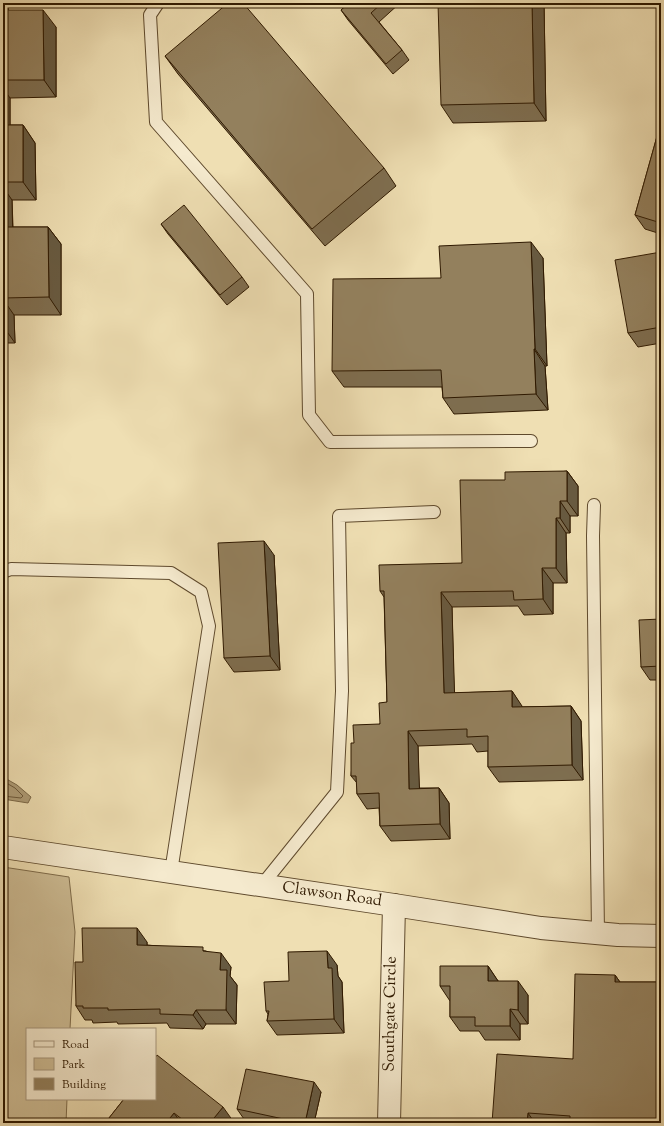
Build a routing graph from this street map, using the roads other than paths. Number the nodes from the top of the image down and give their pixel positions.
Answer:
1 (158, 3) edge
2 (531, 441) dead end
3 (594, 505) dead end
4 (434, 512) dead end
5 (3, 572) edge
6 (3, 847) edge
7 (171, 872) junction
8 (262, 885) junction
9 (394, 904) junction
10 (598, 933) junction
11 (661, 936) edge
12 (389, 1123) edge

1 - 2 lane
3 - 10 lane
4 - 8 lane
5 - 7 lane
6 - 7 street, Clawson Road
7 - 8 street, Clawson Road
8 - 9 street, Clawson Road
9 - 10 street, Clawson Road
9 - 12 street, Southgate Circle
10 - 11 street, Clawson Road

